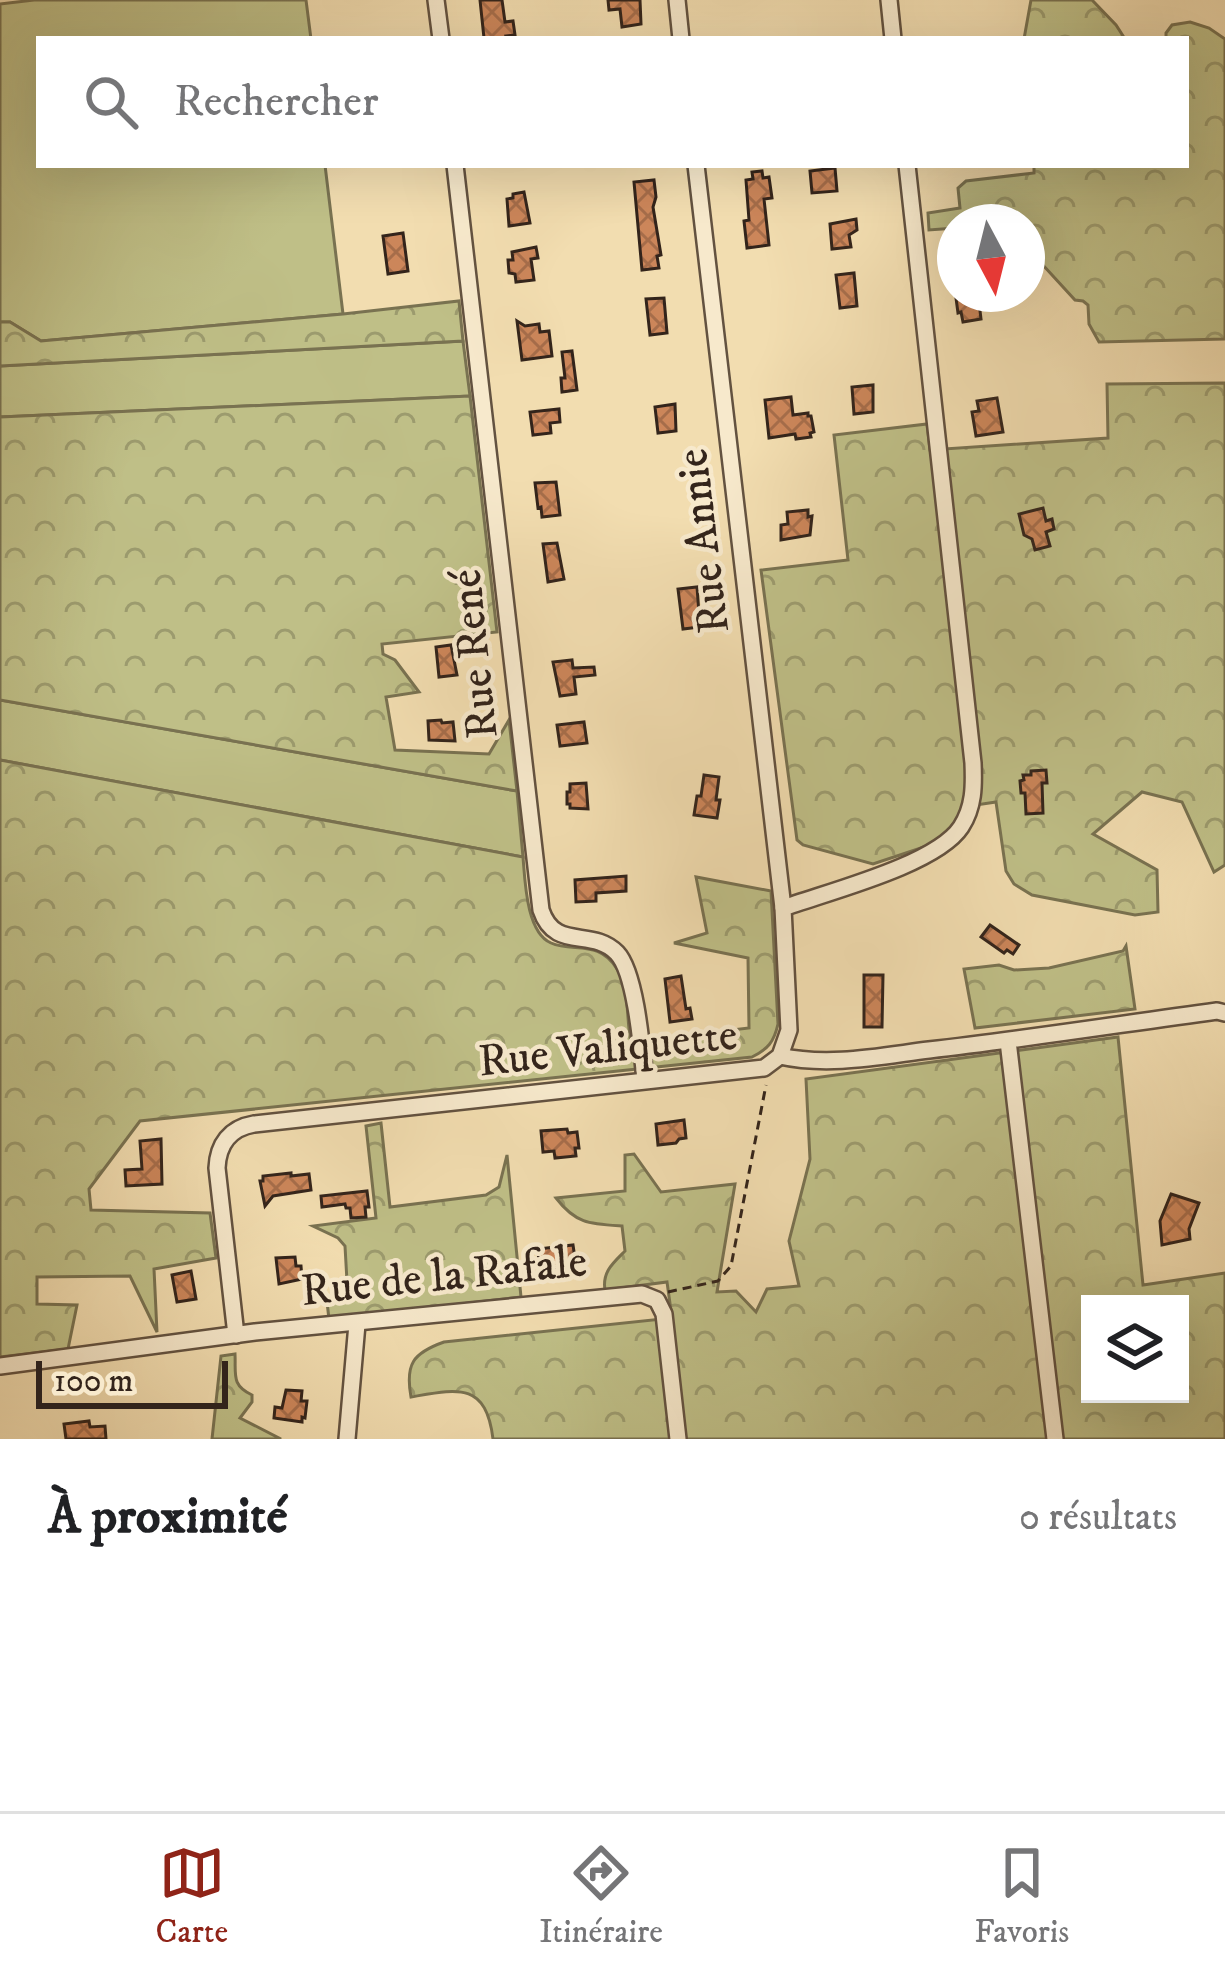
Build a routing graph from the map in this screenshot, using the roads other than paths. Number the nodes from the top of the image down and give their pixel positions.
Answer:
1 (436, 0) edge
2 (677, 0) edge
3 (889, 0) edge
4 (441, 36) edge
5 (681, 36) edge
6 (893, 36) edge
7 (455, 168) edge
8 (696, 168) edge
9 (907, 168) edge
10 (783, 908) junction
11 (1225, 1015) edge
12 (1225, 1029) edge
13 (1008, 1041) junction
14 (780, 1056) junction
15 (645, 1080) junction
16 (357, 1324) junction
17 (236, 1335) junction
18 (0, 1366) edge
19 (346, 1439) edge
20 (678, 1439) edge
21 (1055, 1439) edge

1 - 4 street
2 - 5 street
3 - 6 street
7 - 15 street, Rue René
8 - 10 street, Rue Annie
9 - 10 street
10 - 14 street, Rue Valiquette
11 - 12 street
11 - 13 street
13 - 14 street
13 - 21 street
14 - 15 street, Rue Valiquette
15 - 17 street, Rue Valiquette
16 - 17 street, Rue de la Rafale
16 - 19 street
16 - 20 street, Rue de la Rafale
17 - 18 street

